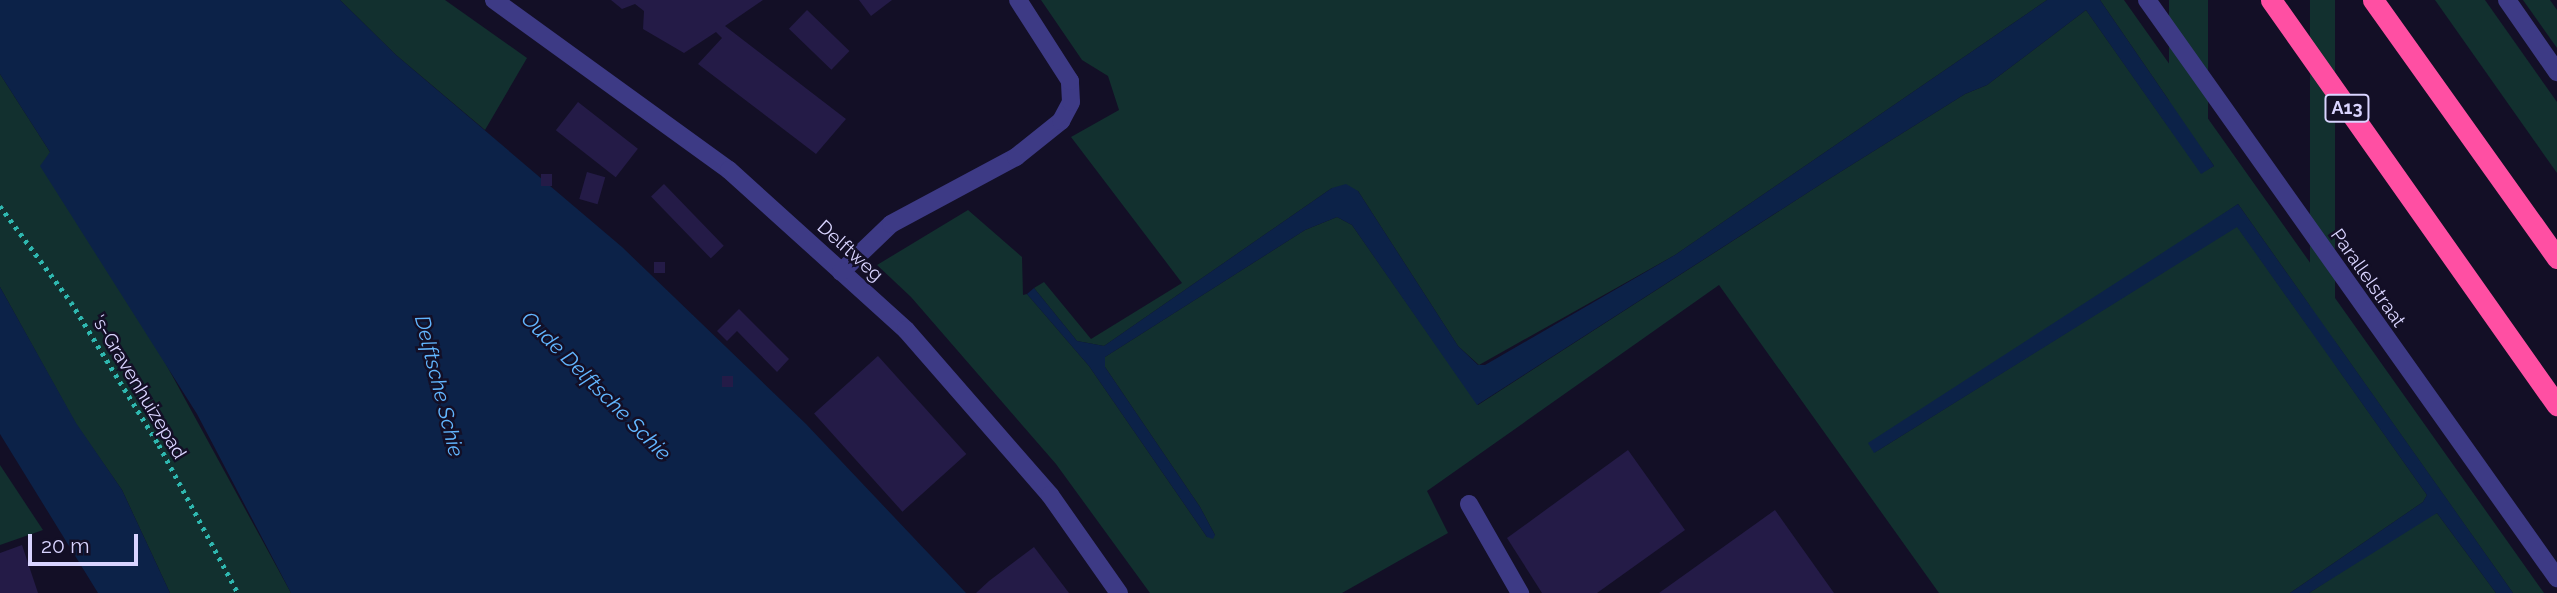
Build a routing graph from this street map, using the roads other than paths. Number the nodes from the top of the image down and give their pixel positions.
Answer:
1 (494, 0) edge
2 (1018, 0) edge
3 (2147, 0) edge
4 (2271, 0) edge
5 (2373, 0) edge
6 (2507, 0) edge
7 (2557, 72) edge
8 (2557, 258) edge
9 (841, 272) junction
10 (2557, 405) edge
11 (1469, 505) dead end
12 (2557, 578) edge
13 (1119, 593) edge
14 (1520, 593) edge

1 - 9 street, Delftweg
2 - 9 street
3 - 12 street, Parallelstraat
4 - 10 highway, A13
5 - 8 highway
6 - 7 street
9 - 13 street, Delftweg
11 - 14 street

